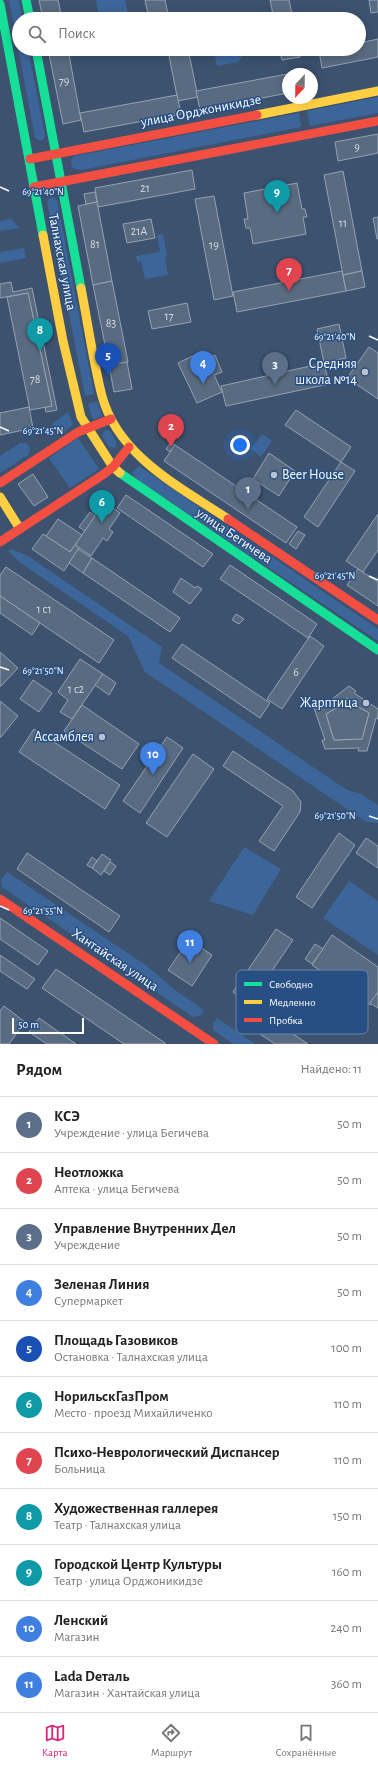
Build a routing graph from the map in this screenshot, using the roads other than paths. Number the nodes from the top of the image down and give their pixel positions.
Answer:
1 (26, 0) edge
2 (0, 4) edge
3 (29, 12) edge
4 (37, 56) edge
5 (378, 91) edge
6 (378, 121) edge
7 (56, 154) junction
8 (30, 159) junction
9 (61, 182) junction
10 (34, 188) junction
11 (111, 420) junction
12 (88, 429) junction
13 (129, 447) junction
14 (113, 467) junction
15 (0, 483) edge
16 (0, 498) edge
17 (20, 529) junction
18 (0, 542) edge
19 (378, 620) edge
20 (378, 650) edge
21 (0, 899) edge
22 (214, 1044) edge

1 - 3 street
2 - 8 street, Талнахская улица
4 - 7 street, Талнахская улица
5 - 7 street, улица Орджоникидзе
6 - 9 street
7 - 8 street, улица Орджоникидзе
7 - 9 street, Талнахская улица
8 - 10 street, Талнахская улица
9 - 10 street
9 - 11 street, Талнахская улица
10 - 12 street, Талнахская улица
11 - 12 street
11 - 13 street, улица Бегичева
12 - 14 street, улица Бегичева
12 - 15 street
13 - 14 street
13 - 19 street, улица Бегичева
14 - 17 street
14 - 20 street, улица Бегичева
16 - 17 street
17 - 18 street
21 - 22 street, Хантайская улица

